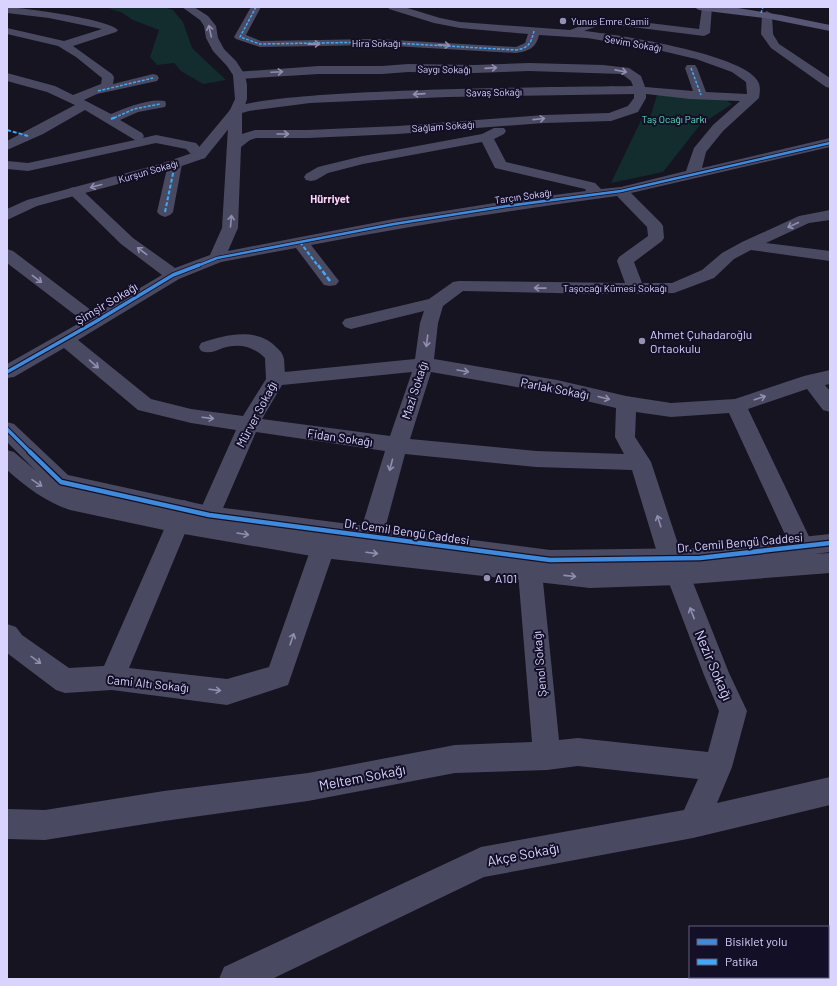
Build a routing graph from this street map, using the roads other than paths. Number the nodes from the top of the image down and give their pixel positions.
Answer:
1 (256, 7) edge
2 (393, 7) edge
3 (703, 7) edge
4 (182, 8) edge
5 (7, 10) edge
6 (19, 11) junction
7 (763, 12) edge
8 (7, 18) edge
9 (830, 28) edge
10 (7, 31) edge
11 (534, 31) junction
12 (568, 33) junction
13 (415, 44) junction
14 (63, 45) junction
15 (408, 68) junction
16 (691, 68) dead end
17 (239, 75) junction
18 (7, 77) edge
19 (152, 78) dead end
20 (442, 81) junction
21 (830, 84) edge
22 (640, 90) junction
23 (98, 91) junction
24 (701, 95) junction
25 (753, 98) junction
26 (80, 102) junction
27 (160, 104) dead end
28 (236, 117) junction
29 (110, 119) junction
30 (520, 121) junction
31 (7, 130) edge
32 (255, 134) junction
33 (28, 136) junction
34 (138, 136) dead end
35 (486, 138) junction
36 (829, 142) edge
37 (7, 146) edge
38 (234, 146) junction
39 (200, 154) junction
40 (175, 164) junction
41 (7, 165) edge
42 (693, 174) junction
43 (311, 177) dead end
44 (75, 191) junction
45 (621, 191) junction
46 (598, 194) junction
47 (165, 212) dead end
48 (7, 214) edge
49 (830, 215) edge
50 (300, 242) junction
51 (748, 245) junction
52 (7, 254) edge
53 (830, 256) edge
54 (217, 258) junction
55 (173, 275) junction
56 (330, 281) dead end
57 (636, 289) junction
58 (436, 303) junction
59 (95, 322) junction
60 (351, 323) dead end
61 (65, 339) junction
62 (208, 347) dead end
63 (424, 364) junction
64 (7, 372) edge
65 (830, 377) edge
66 (276, 379) junction
67 (811, 381) junction
68 (626, 403) junction
69 (830, 405) edge
70 (736, 406) junction
71 (249, 424) junction
72 (7, 429) edge
73 (396, 445) junction
74 (7, 458) edge
75 (640, 462) junction
76 (209, 515) junction
77 (181, 516) junction
78 (371, 536) junction
79 (802, 547) junction
80 (323, 548) junction
81 (828, 561) edge
82 (675, 567) junction
83 (530, 572) junction
84 (7, 635) edge
85 (112, 678) junction
86 (547, 756) junction
87 (718, 767) junction
88 (830, 791) edge
89 (693, 822) junction
90 (7, 824) edge
91 (236, 979) edge

1 -> 13 street, Hira Sokağı
2 - 11 street, Sevim Sokağı
3 - 7 main road
3 - 12 street
4 - 17 street
5 - 6 street
6 - 8 street
6 - 14 street
7 - 9 main road
7 - 21 street
10 - 14 street
11 - 12 street, Sevim Sokağı
13 -> 11 street, Hira Sokağı
12 - 25 street, Sevim Sokağı
13 - 15 street
14 - 23 street
17 -> 15 street, Saygı Sokağı
15 - 20 street, Saygı Sokağı
16 - 24 street
17 - 28 street, Kurşun Sokağı
18 - 26 street
19 - 23 street
20 - 22 street, Savaş Sokağı
20 -> 22 street, Saygı Sokağı
20 -> 28 street, Savaş Sokağı
22 - 24 street, Savaş Sokağı
30 -> 22 street, Sağlam Sokağı
23 - 26 street
24 - 25 street, Savaş Sokağı
25 - 42 street
26 - 29 street
26 - 33 street
27 - 29 street
28 - 32 street
28 - 38 street
28 - 39 street, Kurşun Sokağı
29 - 34 street
32 -> 30 street, Sağlam Sokağı
30 - 35 street
31 - 33 street
32 - 38 street, Sağlam Sokağı
33 - 37 street
35 - 43 street
35 - 46 street
36 - 42 street, Tarçın Sokağı
54 -> 38 street
39 - 40 street, Kurşun Sokağı
39 - 41 street
40 -> 44 street, Kurşun Sokağı
40 - 47 street
42 - 45 street, Tarçın Sokağı
44 - 48 street, Kurşun Sokağı
55 -> 44 street
45 - 46 street, Tarçın Sokağı
45 - 57 street
46 - 50 street, Tarçın Sokağı
49 -> 51 street, Taşocağı Kümesi Sokağı
50 - 54 street, Tarçın Sokağı
50 - 56 street
51 - 53 street
51 - 57 street, Taşocağı Kümesi Sokağı
52 -> 59 street
54 - 55 street, Şimşir Sokağı
55 - 59 street, Şimşir Sokağı
57 -> 58 street, Taşocağı Kümesi Sokağı
58 - 60 street
58 -> 63 street, Mazi Sokağı
59 - 61 street, Şimşir Sokağı
61 - 64 street, Şimşir Sokağı
61 -> 71 street, Fidan Sokağı
62 - 66 street, Mürver Sokağı
63 - 66 street, Parlak Sokağı
63 -> 68 street, Parlak Sokağı
63 - 73 street, Mazi Sokağı
65 - 67 street, Parlak Sokağı
66 - 71 street, Mürver Sokağı
67 - 69 street
70 -> 67 street, Parlak Sokağı
68 - 70 street, Parlak Sokağı
68 - 75 street, Nezir Sokağı
70 - 79 street
71 - 73 street, Fidan Sokağı
71 - 76 street, Mürver Sokağı
72 - 77 street, Dr. Cemil Bengü Caddesi
73 - 75 street, Fidan Sokağı
73 -> 78 street, Mazi Sokağı
74 -> 77 street, Dr. Cemil Bengü Caddesi
82 -> 75 street, Nezir Sokağı
76 - 77 street, Dr. Cemil Bengü Caddesi
76 - 78 street, Dr. Cemil Bengü Caddesi
77 -> 80 street, Dr. Cemil Bengü Caddesi
77 - 85 street
78 - 82 street, Dr. Cemil Bengü Caddesi
79 - 81 street, Dr. Cemil Bengü Caddesi
79 - 82 street, Dr. Cemil Bengü Caddesi
80 -> 83 street, Dr. Cemil Bengü Caddesi
85 -> 80 street, Cami Altı Sokağı
81 - 82 street, Dr. Cemil Bengü Caddesi
83 -> 82 street, Dr. Cemil Bengü Caddesi
87 -> 82 street, Nezir Sokağı
83 - 86 street, Şenol Sokağı
84 -> 85 street, Cami Altı Sokağı
86 - 87 street, Meltem Sokağı
86 - 90 street, Meltem Sokağı
87 - 89 street, Nezir Sokağı
88 - 89 street, Akçe Sokağı
89 - 91 street, Akçe Sokağı

